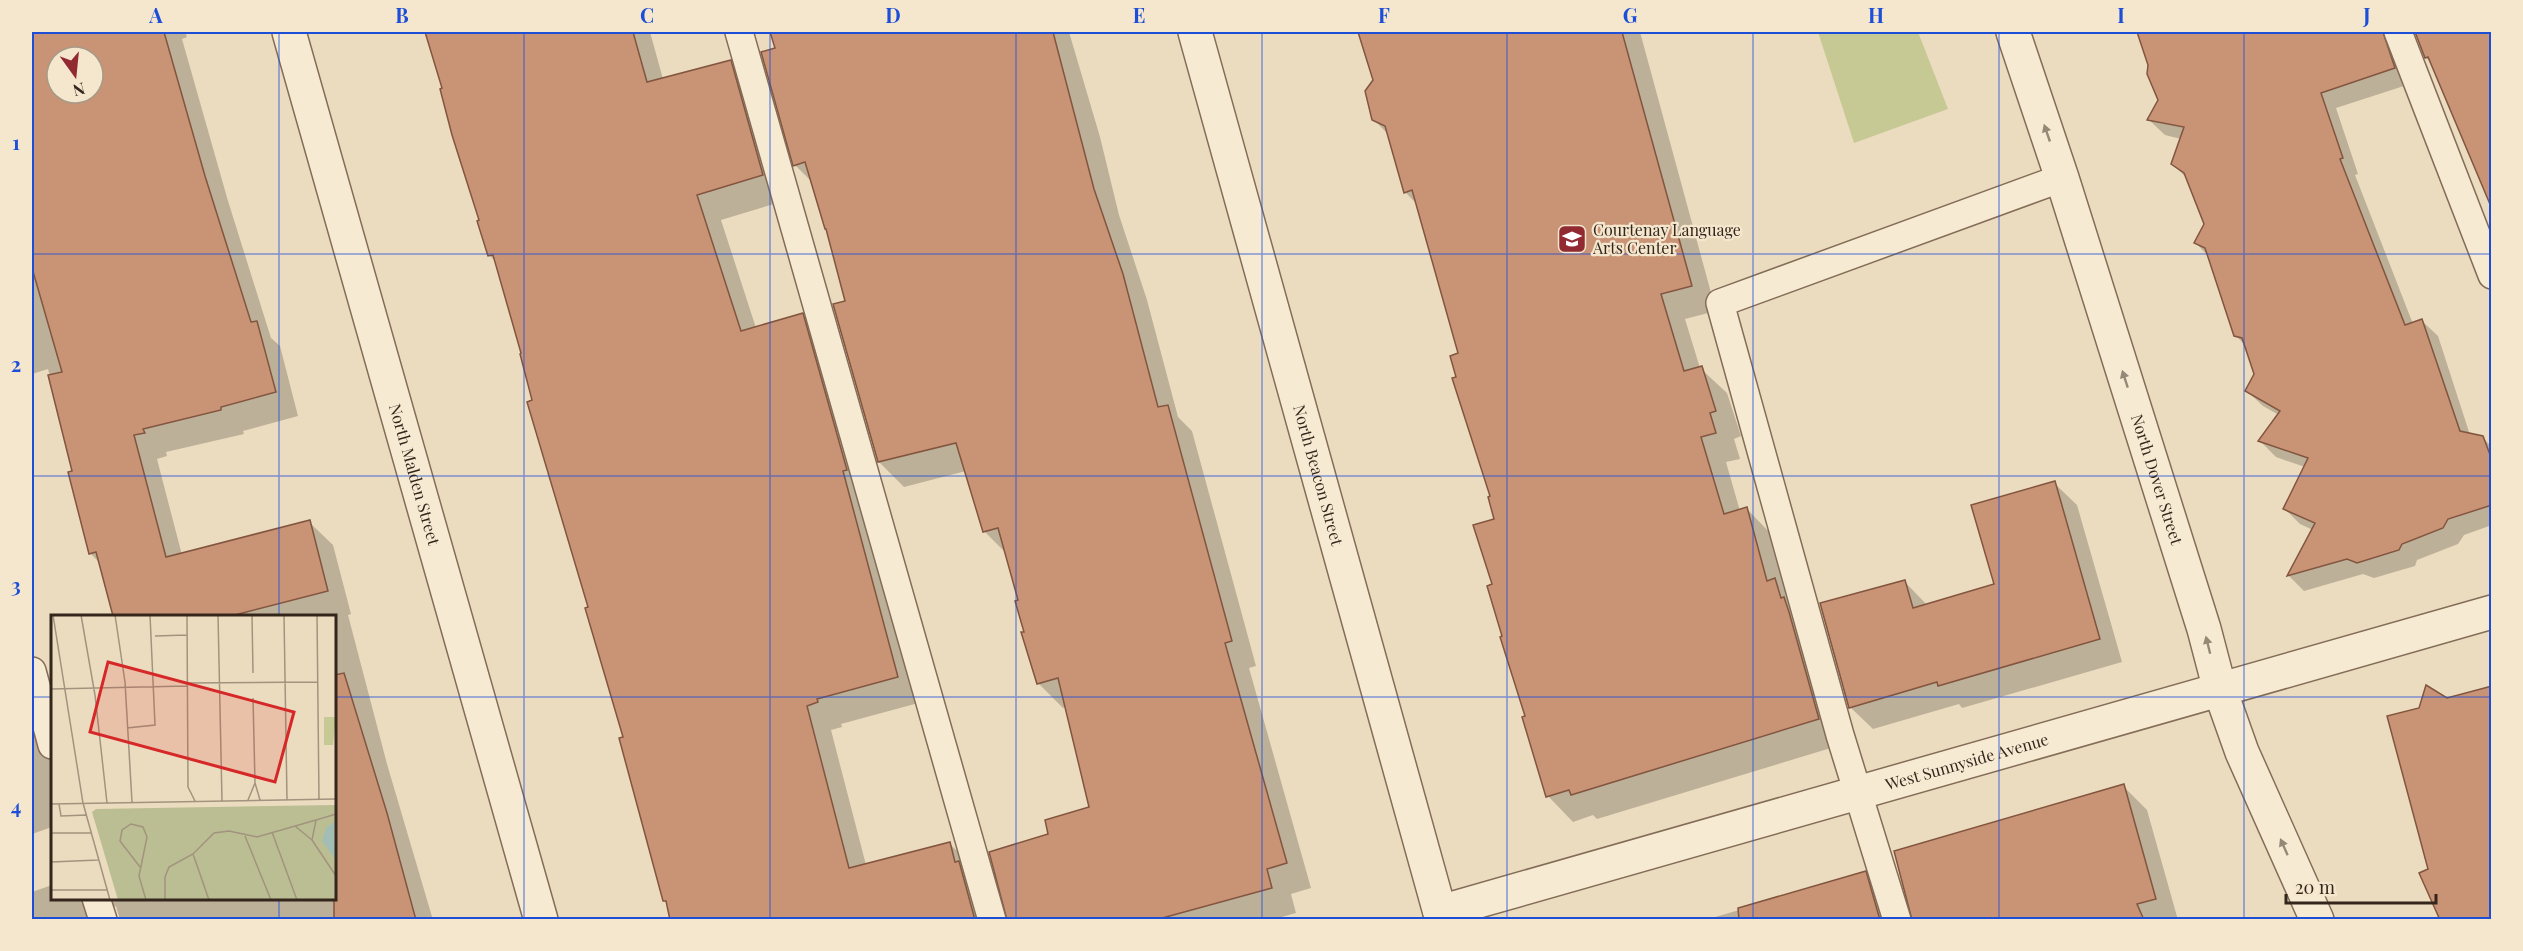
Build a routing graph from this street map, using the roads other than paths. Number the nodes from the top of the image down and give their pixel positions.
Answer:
1 (289, 32) edge
2 (739, 32) edge
3 (1195, 32) edge
4 (2013, 32) edge
5 (2398, 32) edge
6 (2062, 178) junction
7 (2492, 275) edge
8 (2492, 612) edge
9 (32, 671) edge
10 (2220, 690) junction
11 (51, 741) edge
12 (1858, 794) junction
13 (97, 900) edge
14 (1441, 916) edge
15 (102, 920) edge
16 (541, 920) edge
17 (992, 920) edge
18 (1897, 920) edge
19 (2317, 920) edge

1 - 16 street, North Malden Street
2 - 17 lane
3 - 14 street, North Beacon Street
6 -> 4 street, North Dover Street
5 - 7 lane
10 -> 6 street, North Dover Street
6 - 12 lane
8 - 10 street, West Sunnyside Avenue
9 - 11 lane
10 - 12 street, West Sunnyside Avenue
19 -> 10 street, North Dover Street
12 - 14 street, West Sunnyside Avenue
12 - 18 lane
13 - 15 lane

